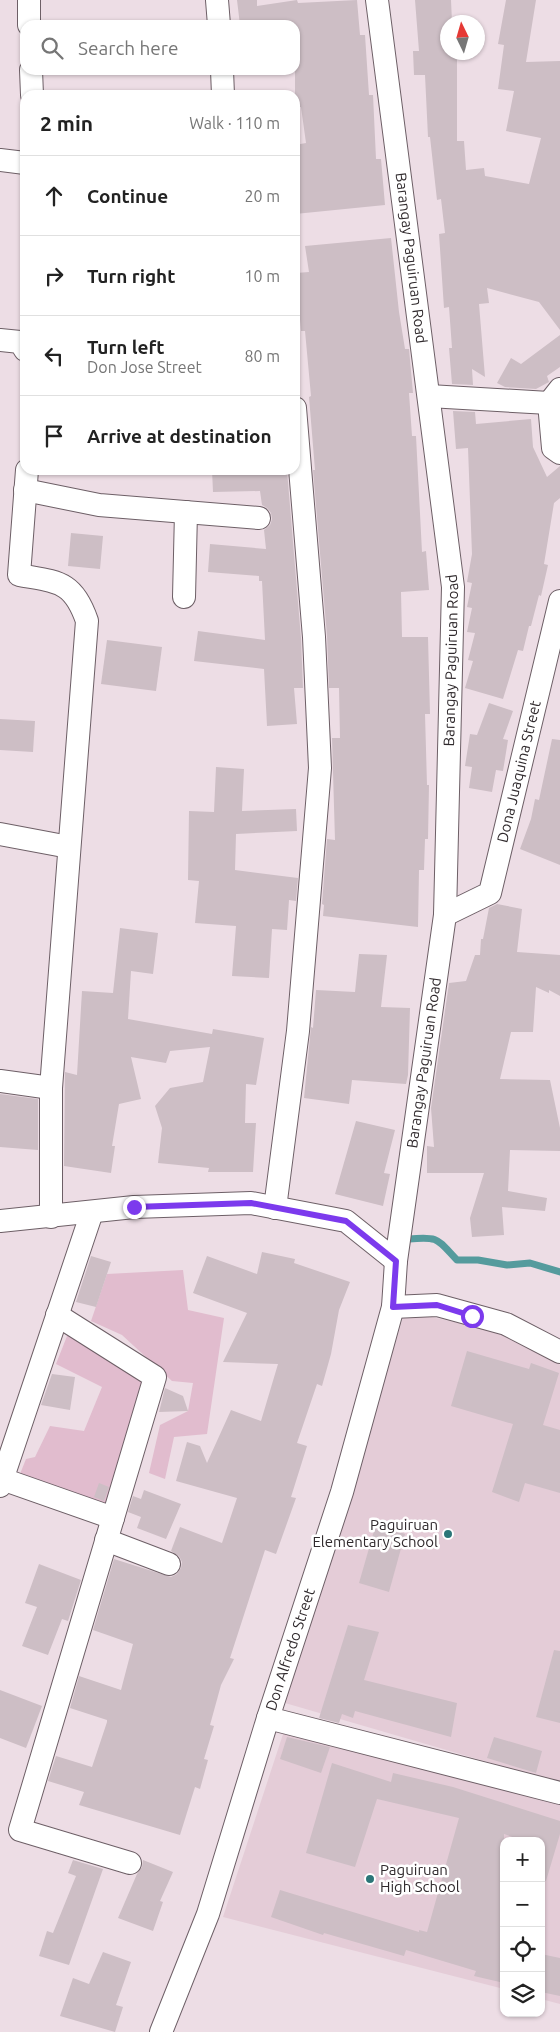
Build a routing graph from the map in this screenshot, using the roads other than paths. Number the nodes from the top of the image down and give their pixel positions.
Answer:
1 (28, 0) edge
2 (217, 0) edge
3 (378, 0) edge
4 (30, 20) edge
5 (219, 20) edge
6 (31, 75) edge
7 (222, 75) edge
8 (32, 90) edge
9 (223, 90) edge
10 (0, 160) edge
11 (20, 162) edge
12 (0, 340) edge
13 (20, 342) edge
14 (429, 396) junction
15 (554, 396) edge
16 (560, 453) edge
17 (300, 468) edge
18 (26, 480) edge
19 (186, 512) junction
20 (259, 518) dead end
21 (184, 597) dead end
22 (560, 600) edge
23 (0, 834) edge
24 (69, 847) junction
25 (444, 915) junction
26 (0, 1081) edge
27 (51, 1088) junction
28 (275, 1208) junction
29 (92, 1212) junction
30 (51, 1217) junction
31 (0, 1221) edge
32 (396, 1261) junction
33 (393, 1307) junction
34 (57, 1315) junction
35 (560, 1352) edge
36 (1, 1483) edge
37 (113, 1518) junction
38 (106, 1540) junction
39 (169, 1564) dead end
40 (268, 1718) junction
41 (560, 1793) edge
42 (130, 1863) dead end
43 (161, 2032) edge

1 - 4 street
2 - 5 street
3 - 14 street, Barangay Paguiruan Road
6 - 8 street
7 - 9 street
10 - 11 street
12 - 13 street
14 - 15 street
14 - 25 street, Barangay Paguiruan Road
15 - 16 street
17 - 28 street
18 - 19 street
18 - 24 street
19 - 20 street
19 - 21 street
22 - 25 street, Dona Juaquina Street
23 - 24 street
24 - 27 street
25 - 32 street, Barangay Paguiruan Road
26 - 27 street
27 - 30 street
28 - 29 street
28 - 32 street
29 - 30 street
29 - 34 street
30 - 31 street
32 - 33 street, Don Alfredo Street
33 - 35 street
33 - 40 street, Don Alfredo Street
34 - 36 street
34 - 37 street
36 - 37 street
37 - 38 street
38 - 39 street
38 - 42 street
40 - 41 street
40 - 43 street, Don Alfredo Street

